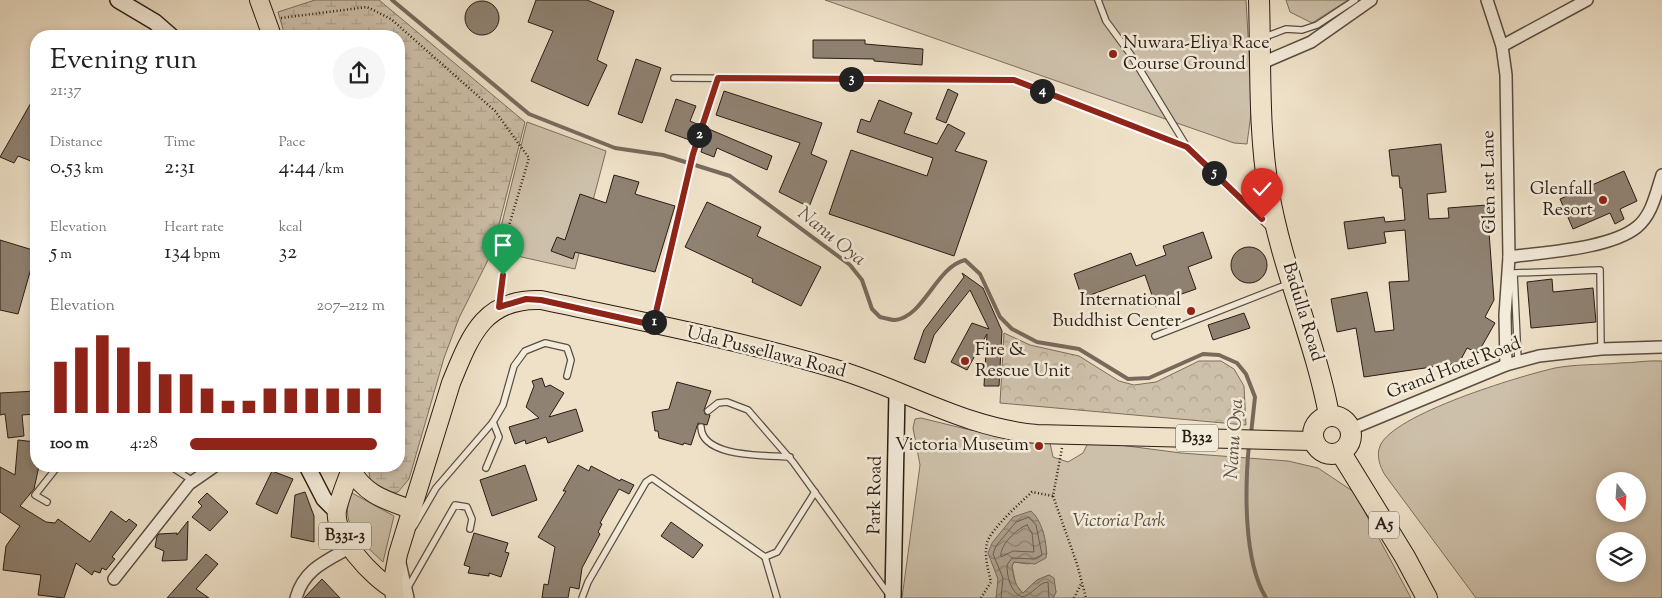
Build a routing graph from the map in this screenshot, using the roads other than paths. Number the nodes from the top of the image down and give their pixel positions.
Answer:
1 (118, 0) edge
2 (259, 0) edge
3 (1098, 0) edge
4 (1259, 0) edge
5 (1355, 0) edge
6 (1371, 0) edge
7 (1487, 0) edge
8 (1587, 0) edge
9 (269, 28) edge
10 (164, 30) edge
11 (1260, 38) junction
12 (1502, 46) junction
13 (1262, 63) junction
14 (674, 78) dead end
15 (1187, 147) junction
16 (1662, 176) edge
17 (1280, 238) junction
18 (1509, 257) junction
19 (1293, 282) junction
20 (1155, 336) dead end
21 (1662, 347) edge
22 (1601, 349) junction
23 (1518, 362) junction
24 (1506, 365) junction
25 (567, 376) dead end
26 (897, 392) junction
27 (708, 410) dead end
28 (1329, 416) junction
29 (493, 422) junction
30 (701, 427) dead end
31 (1351, 428) junction
32 (1313, 441) junction
33 (1340, 453) junction
34 (790, 457) junction
35 (486, 468) dead end
36 (53, 472) edge
37 (179, 472) edge
38 (206, 472) edge
39 (310, 472) edge
40 (350, 472) edge
41 (353, 472) edge
42 (193, 481) junction
43 (815, 492) junction
44 (47, 502) dead end
45 (410, 509) junction
46 (337, 512) junction
47 (470, 529) dead end
48 (404, 532) junction
49 (350, 547) junction
50 (765, 557) junction
51 (114, 578) dead end
52 (400, 594) edge
53 (296, 598) edge
54 (582, 598) edge
55 (778, 598) edge
56 (892, 598) edge
57 (1427, 598) edge

1 - 10 street
2 - 9 main road
3 - 15 lane
4 - 11 highway, Badulla Road
5 - 11 lane
6 - 13 street
7 - 12 street, Glen 1st Lane
8 - 12 street
11 - 13 highway, Badulla Road
12 - 18 street, Glen 1st Lane
13 - 17 highway, Badulla Road
14 - 15 lane
15 - 17 lane
16 - 18 street
17 - 19 highway, Badulla Road
18 - 24 street, Glen 1st Lane
19 - 20 lane
19 - 28 highway, Badulla Road
21 - 22 street, Grand Hotel Road
22 - 23 street, Grand Hotel Road
22 - 23 lane
23 - 24 street, Grand Hotel Road
24 - 31 street, Grand Hotel Road
25 - 29 lane
26 - 32 main road, Uda Pussellawa Road / B332
26 - 45 main road, Uda Pussellawa Road / B332
26 - 56 street, Park Road
27 - 34 lane
28 - 31 highway
28 - 32 highway
29 - 35 lane
29 - 48 lane
30 - 34 lane
31 - 33 highway
32 - 33 highway
33 - 57 highway, A5
34 - 43 lane
36 - 44 lane
37 - 42 lane
38 - 42 street
39 - 46 street
40 - 46 main road, B331-3
41 - 45 main road
42 - 51 street
43 - 50 lane
43 - 56 lane
45 - 48 main road, Uda Pussellawa Road / B332
46 - 49 main road, B331-3
47 - 52 lane
48 - 52 main road, Uda Pussellawa Road / B332
49 - 52 main road, B331-3
49 - 53 street
50 - 54 lane
50 - 55 lane

